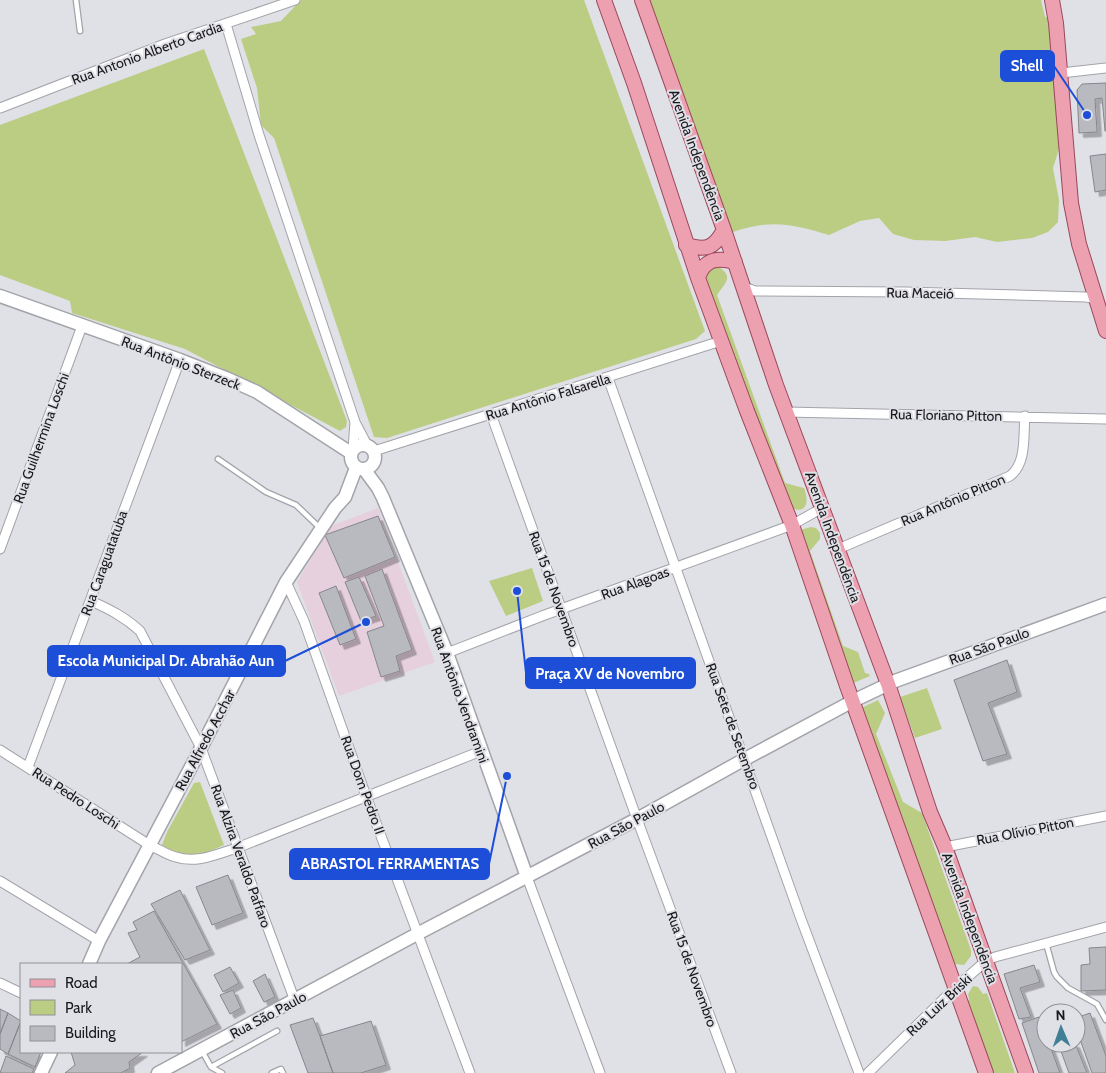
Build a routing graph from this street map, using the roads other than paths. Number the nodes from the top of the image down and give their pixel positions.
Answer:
1 (76, 0) edge
2 (295, 0) edge
3 (604, 0) edge
4 (642, 0) edge
5 (1052, 0) edge
6 (226, 24) junction
7 (80, 30) dead end
8 (1106, 68) edge
9 (1061, 73) junction
10 (0, 108) edge
11 (724, 230) junction
12 (686, 245) junction
13 (735, 262) junction
14 (698, 278) junction
15 (744, 287) junction
16 (0, 296) edge
17 (1097, 299) junction
18 (82, 326) junction
19 (1106, 331) edge
20 (721, 342) junction
21 (180, 360) junction
22 (608, 378) junction
23 (786, 412) junction
24 (491, 414) junction
25 (1025, 416) junction
26 (1106, 419) edge
27 (355, 422) junction
28 (352, 451) junction
29 (372, 452) junction
30 (218, 460) dead end
31 (360, 468) junction
32 (378, 488) junction
33 (822, 508) junction
34 (792, 525) junction
35 (321, 529) junction
36 (0, 549) edge
37 (838, 549) junction
38 (675, 568) junction
39 (286, 582) junction
40 (90, 601) junction
41 (1106, 604) edge
42 (562, 610) junction
43 (446, 653) junction
44 (888, 684) junction
45 (853, 701) junction
46 (201, 748) junction
47 (0, 750) edge
48 (481, 751) junction
49 (745, 759) junction
50 (28, 767) junction
51 (366, 796) junction
52 (1106, 816) edge
53 (637, 819) junction
54 (151, 846) junction
55 (944, 847) junction
56 (237, 848) junction
57 (527, 877) junction
58 (1, 885) edge
59 (1106, 927) edge
60 (419, 933) junction
61 (99, 941) junction
62 (1046, 943) junction
63 (986, 962) junction
64 (89, 963) edge
65 (0, 983) edge
66 (956, 986) junction
67 (20, 993) edge
68 (295, 1001) junction
69 (1106, 1020) edge
70 (277, 1031) dead end
71 (201, 1050) junction
72 (50, 1053) edge
73 (211, 1067) junction
74 (41, 1073) edge
75 (158, 1073) edge
76 (222, 1073) edge
77 (272, 1073) edge
78 (283, 1073) edge
79 (470, 1073) edge
80 (600, 1073) edge
81 (731, 1073) edge
82 (859, 1073) edge
83 (868, 1073) edge
84 (986, 1073) edge
85 (1026, 1073) edge

1 - 7 lane
2 - 6 street, Rua Antonio Alberto Cardia
3 - 12 main road
4 - 11 main road, Avenida Independência
5 - 9 main road
6 - 10 street, Rua Antonio Alberto Cardia
6 - 27 street
8 - 9 street
9 - 17 main road
11 - 12 main road
11 - 13 main road, Avenida Independência
12 - 14 main road
13 - 14 main road
13 - 15 main road, Avenida Independência
14 - 20 main road
15 - 17 street, Rua Maceió
15 - 23 main road, Avenida Independência
16 - 18 street, Rua Antônio Sterzeck
17 - 19 main road
18 - 21 street, Rua Antônio Sterzeck
18 - 36 street, Rua Guilhermina Loschi
20 - 22 street, Rua Antônio Falsarella
20 - 34 main road
21 - 28 street, Rua Antônio Sterzeck
21 - 40 street, Rua Caraguatatuba
22 - 24 street, Rua Antônio Falsarella
22 - 38 street, Rua Sete de Setembro
23 - 25 street, Rua Floriano Pitton
23 - 33 main road, Avenida Independência
24 - 29 street, Rua Antônio Falsarella
24 - 42 street, Rua 15 de Novembro
25 - 26 street, Rua Floriano Pitton
25 - 37 street, Rua Antônio Pitton
27 - 28 street
27 - 29 street
28 - 29 street
28 - 31 street
29 - 31 street
29 - 32 street, Rua Antônio Vendramini
30 - 35 lane
31 - 32 street, Rua Antônio Vendramini
31 - 35 street, Rua Alfredo Acchar
32 - 43 street, Rua Antônio Vendramini
33 - 34 street, Rua Alagoas
33 - 37 main road, Avenida Independência
34 - 38 street, Rua Alagoas
34 - 45 main road
35 - 39 street, Rua Alfredo Acchar
37 - 44 main road, Avenida Independência
38 - 42 street, Rua Alagoas
38 - 49 street, Rua Sete de Setembro
39 - 46 street, Rua Alfredo Acchar
39 - 51 street, Rua Dom Pedro II
40 - 46 street, Rua Alzira Veraldo Paffaro
40 - 50 street, Rua Caraguatatuba
41 - 44 street, Rua São Paulo
42 - 43 street, Rua Alagoas
42 - 53 street, Rua 15 de Novembro
43 - 48 street, Rua Antônio Vendramini
44 - 45 street, Rua São Paulo
44 - 55 main road, Avenida Independência
45 - 49 street, Rua São Paulo
45 - 66 main road
46 - 54 street, Rua Alfredo Acchar
46 - 56 street, Rua Alzira Veraldo Paffaro
47 - 50 street, Rua Pedro Loschi
48 - 51 street, Rua Pedro Loschi
48 - 57 street, Rua Antônio Vendramini
49 - 53 street, Rua São Paulo
49 - 82 street, Rua Sete de Setembro
50 - 54 street, Rua Pedro Loschi
51 - 56 street, Rua Pedro Loschi
51 - 60 street, Rua Dom Pedro II
52 - 55 street, Rua Olívio Pitton
53 - 57 street, Rua São Paulo
53 - 81 street, Rua 15 de Novembro
54 - 56 street, Rua Pedro Loschi
54 - 61 street, Rua Alfredo Acchar
55 - 63 main road, Avenida Independência
56 - 68 street, Rua Alzira Veraldo Paffaro
57 - 60 street, Rua São Paulo
57 - 80 street, Rua Antônio Vendramini
58 - 61 street
59 - 62 street, Rua Luiz Briski
60 - 68 street, Rua São Paulo
60 - 79 street, Rua Dom Pedro II
61 - 64 street, Rua Alfredo Acchar
62 - 63 street, Rua Luiz Briski
62 - 69 lane
63 - 66 street, Rua Luiz Briski
63 - 85 main road, Avenida Independência
65 - 67 street
66 - 83 street, Rua Luiz Briski
66 - 84 main road
68 - 71 street, Rua São Paulo
70 - 73 lane
71 - 73 lane
71 - 75 street, Rua São Paulo
72 - 74 street
73 - 76 lane
77 - 78 lane

